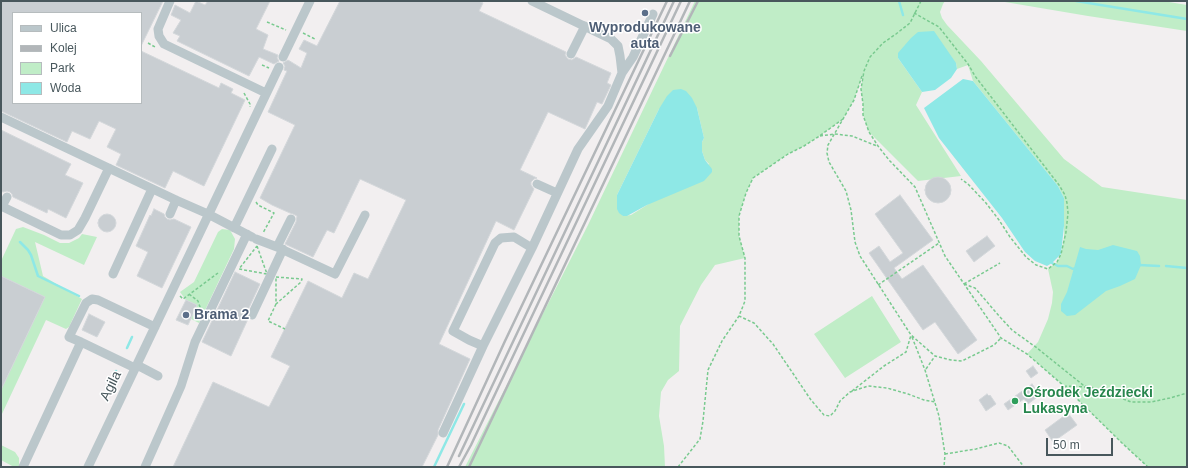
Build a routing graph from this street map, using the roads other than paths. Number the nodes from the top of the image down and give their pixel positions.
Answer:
1 (170, 1) edge
2 (310, 1) edge
3 (532, 1) edge
4 (653, 14) dead end
5 (584, 26) junction
6 (571, 54) dead end
7 (283, 57) dead end
8 (274, 68) road end
9 (622, 73) junction
10 (266, 93) junction
11 (1, 117) edge
12 (272, 149) dead end
13 (109, 168) junction
14 (537, 184) dead end
15 (152, 189) junction
16 (557, 192) junction
17 (7, 197) dead end
18 (176, 200) junction
19 (1, 206) edge
20 (170, 214) dead end
21 (208, 214) junction
22 (365, 215) dead end
23 (291, 219) dead end
24 (234, 228) junction
25 (255, 238) junction
26 (280, 248) junction
27 (532, 248) junction
28 (113, 274) dead end
29 (252, 315) dead end
30 (155, 327) junction
31 (81, 342) junction
32 (483, 346) junction
33 (136, 367) junction
34 (158, 376) dead end
35 (443, 433) dead end
36 (23, 467) edge
37 (88, 467) edge
38 (145, 467) edge

1 - 10 lane
2 - 7 lane
3 - 5 lane
4 - 9 lane
5 - 6 lane
5 - 9 lane
8 - 10 lane, Agila
9 - 16 lane
10 - 21 lane, Agila
11 - 13 lane
12 - 24 lane
13 - 15 lane
13 - 19 lane
14 - 16 lane
15 - 18 lane
15 - 28 lane
16 - 27 lane
17 - 19 lane
18 - 20 lane
18 - 21 lane
21 - 24 lane
21 - 30 lane, Agila
22 - 26 lane
23 - 26 lane
24 - 25 lane
25 - 26 lane
25 - 38 lane
26 - 29 lane
27 - 32 lane
27 - 32 lane
30 - 31 lane
30 - 33 lane, Agila
31 - 33 lane
31 - 36 lane
32 - 35 lane
33 - 34 lane
33 - 37 lane, Agila

